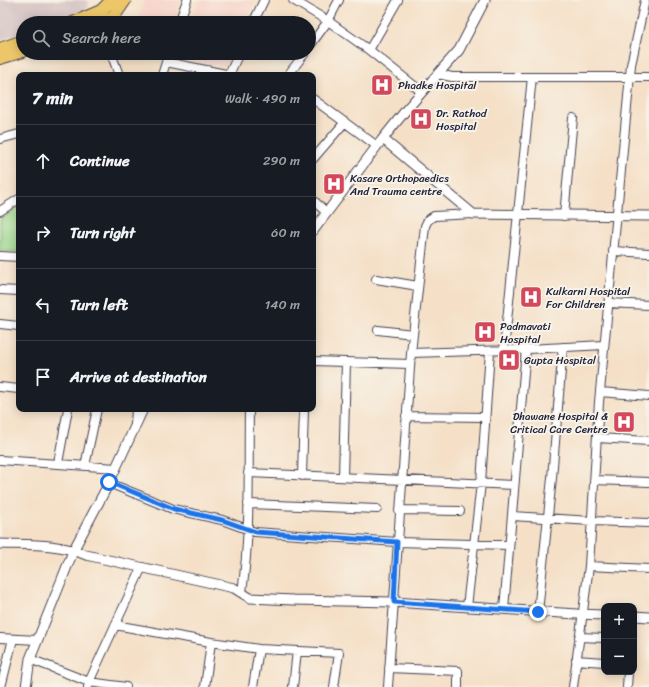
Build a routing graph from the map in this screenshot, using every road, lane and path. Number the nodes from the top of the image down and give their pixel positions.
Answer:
1 (112, 0) edge
2 (125, 0) edge
3 (188, 0) edge
4 (264, 0) edge
5 (293, 0) edge
6 (339, 0) edge
7 (398, 0) edge
8 (485, 0) edge
9 (645, 0) edge
10 (102, 16) edge
11 (114, 16) edge
12 (182, 16) edge
13 (256, 16) edge
14 (328, 21) junction
15 (316, 37) edge
16 (16, 43) edge
17 (0, 49) edge
18 (369, 50) junction
19 (16, 53) edge
20 (0, 58) edge
21 (114, 60) edge
22 (236, 60) edge
23 (300, 60) edge
24 (166, 62) joint
25 (118, 72) edge
26 (163, 72) edge
27 (215, 72) edge
28 (231, 72) edge
29 (290, 72) edge
30 (438, 74) junction
31 (532, 77) junction
32 (630, 77) junction
33 (649, 77) edge
34 (422, 92) junction
35 (316, 101) edge
36 (573, 118) dead end
37 (345, 122) junction
38 (16, 135) edge
39 (0, 139) edge
40 (383, 139) junction
41 (376, 146) junction
42 (316, 156) edge
43 (16, 201) edge
44 (316, 203) edge
45 (0, 211) edge
46 (327, 213) junction
47 (473, 214) junction
48 (517, 215) junction
49 (564, 216) junction
50 (616, 216) junction
51 (649, 216) edge
52 (316, 227) edge
53 (612, 251) junction
54 (649, 253) edge
55 (0, 256) edge
56 (16, 257) edge
57 (376, 279) dead end
58 (418, 286) junction
59 (0, 290) edge
60 (16, 291) edge
61 (608, 303) junction
62 (649, 305) edge
63 (0, 324) edge
64 (16, 326) edge
65 (378, 330) dead end
66 (412, 334) junction
67 (604, 344) junction
68 (563, 347) junction
69 (526, 349) junction
70 (504, 350) junction
71 (490, 351) junction
72 (410, 353) junction
73 (316, 361) edge
74 (346, 362) junction
75 (410, 364) junction
76 (0, 387) edge
77 (16, 390) edge
78 (600, 392) junction
79 (649, 396) edge
80 (67, 412) edge
81 (96, 412) edge
82 (136, 412) edge
83 (142, 412) edge
84 (249, 412) edge
85 (304, 412) edge
86 (406, 416) junction
87 (485, 417) junction
88 (134, 427) junction
89 (597, 438) junction
90 (649, 441) edge
91 (0, 460) edge
92 (58, 463) junction
93 (85, 466) junction
94 (116, 468) junction
95 (248, 473) junction
96 (302, 476) junction
97 (343, 477) junction
98 (401, 480) junction
99 (594, 480) junction
100 (109, 482) junction
101 (649, 482) edge
102 (481, 483) junction
103 (514, 485) junction
104 (248, 504) junction
105 (376, 509) dead end
106 (399, 510) junction
107 (460, 511) dead end
108 (512, 516) junction
109 (548, 519) junction
110 (592, 521) junction
111 (649, 523) edge
112 (248, 529) junction
113 (397, 542) junction
114 (0, 544) edge
115 (474, 544) junction
116 (509, 545) junction
117 (74, 550) junction
118 (589, 566) junction
119 (142, 567) junction
120 (649, 569) edge
121 (242, 592) junction
122 (394, 602) junction
123 (467, 607) junction
124 (504, 609) junction
125 (538, 612) junction
126 (582, 615) junction
127 (601, 615) edge
128 (637, 616) edge
129 (649, 617) edge
130 (115, 625) junction
131 (579, 637) junction
132 (0, 638) edge
133 (601, 638) edge
134 (13, 639) junction
135 (37, 640) junction
136 (211, 642) junction
137 (260, 649) junction
138 (297, 651) junction
139 (30, 660) junction
140 (576, 660) junction
141 (601, 662) edge
142 (389, 668) junction
143 (628, 675) edge
144 (89, 685) edge
145 (1, 687) edge
146 (26, 687) edge
147 (126, 687) edge
148 (205, 687) edge
149 (253, 687) edge
150 (293, 687) edge
151 (334, 687) edge
152 (388, 687) edge
153 (458, 687) edge
154 (573, 687) edge
155 (627, 687) edge

1 - 10 main road
2 - 11 main road
3 - 12 street
4 - 13 street
5 - 14 street
6 - 14 street
7 - 18 street
8 - 30 street
9 - 32 street
14 - 15 street
14 - 18 street
16 - 17 main road
18 - 34 street
19 - 20 main road
21 - 25 street
22 - 28 street
23 - 29 street
24 - 26 street
24 - 27 street
30 - 31 street
30 - 34 street
31 - 32 street
31 - 48 street
32 - 33 street
32 - 50 street
34 - 40 street
35 - 37 street
36 - 49 street
37 - 41 street
37 - 42 street
38 - 39 street
40 - 41 street
40 - 47 street
41 - 46 street
43 - 45 street
44 - 46 street
46 - 52 street
47 - 48 street
47 - 58 street
48 - 49 street
48 - 70 street
49 - 50 street
50 - 51 street
50 - 53 street
53 - 54 street
53 - 61 street
55 - 56 street
57 - 58 street
58 - 66 street
59 - 60 street
61 - 62 street
61 - 67 street
63 - 64 street
65 - 66 street
66 - 72 street
67 - 68 street
67 - 78 street
68 - 69 street
68 - 109 street
69 - 70 street
69 - 103 street
70 - 71 street
71 - 72 street
71 - 87 street
72 - 75 street
73 - 74 street
74 - 75 street
74 - 97 street
75 - 86 street
76 - 77 street
78 - 79 street
78 - 89 street
80 - 92 street
81 - 93 street
82 - 88 street
83 - 88 street
84 - 95 street
85 - 96 street
86 - 87 street
86 - 98 street
87 - 102 street
88 - 94 street
89 - 90 street
89 - 99 street
91 - 92 street
92 - 93 street
93 - 94 street
94 - 100 street
95 - 96 street
95 - 104 street
96 - 97 street
97 - 98 street
98 - 102 street
98 - 106 street
99 - 101 street
99 - 110 street
100 - 112 street
100 - 117 street
102 - 103 street
102 - 115 street
103 - 108 street
104 - 105 street
104 - 112 street
106 - 107 street
106 - 113 street
108 - 109 street
108 - 116 street
109 - 110 street
109 - 125 street
110 - 111 street
110 - 118 street
112 - 113 street
112 - 121 street
113 - 115 street
113 - 122 street
114 - 117 street
115 - 116 street
115 - 123 street
116 - 124 street
117 - 119 street
117 - 135 street
118 - 120 street
118 - 126 street
119 - 121 street
119 - 130 street
121 - 122 street
122 - 123 street
122 - 142 street
123 - 124 street
124 - 125 street
125 - 126 street
126 - 127 street
126 - 131 street
128 - 129 street
130 - 136 street
130 - 144 street
131 - 133 street
131 - 140 street
132 - 134 street
134 - 135 street
134 - 145 street
135 - 139 street
136 - 137 street
136 - 148 street
137 - 138 street
137 - 149 street
138 - 150 street
138 - 151 street
139 - 144 street
139 - 146 street
140 - 141 street
140 - 154 street
142 - 152 street
142 - 153 street
143 - 155 street
144 - 147 street

